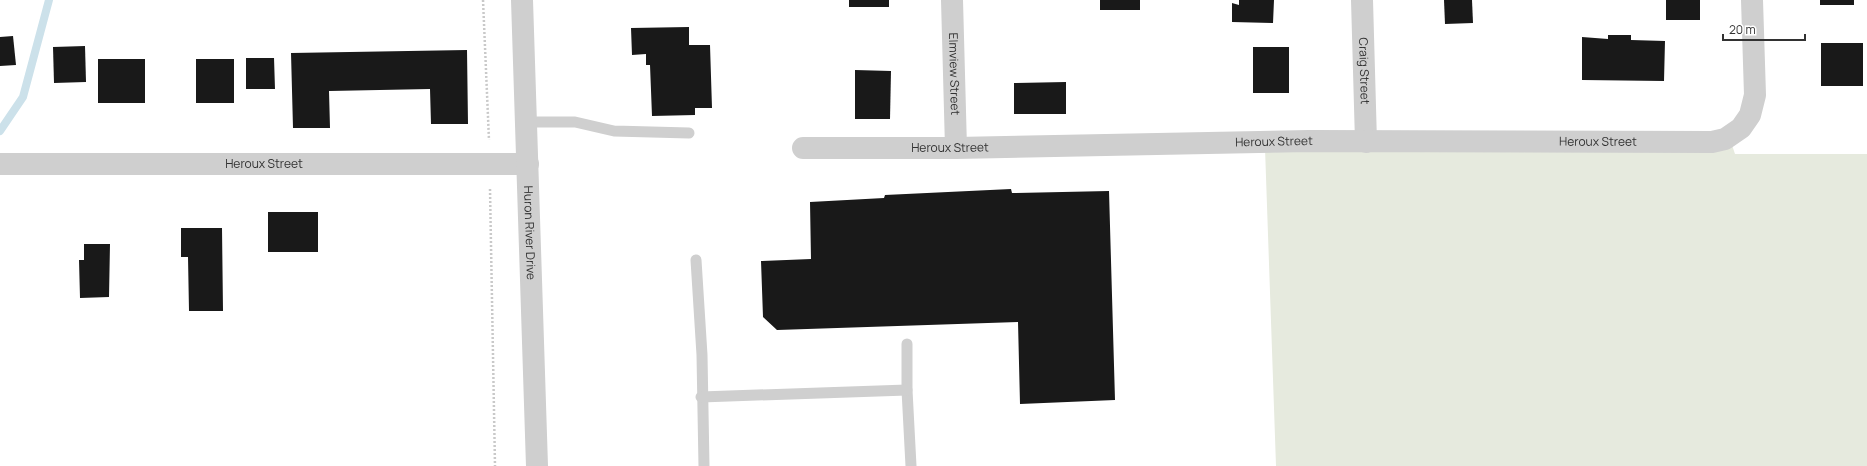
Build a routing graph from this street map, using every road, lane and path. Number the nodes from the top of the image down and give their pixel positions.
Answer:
1 (483, 0) edge
2 (522, 0) edge
3 (952, 0) edge
4 (1362, 0) edge
5 (1752, 0) edge
6 (526, 122) junction
7 (689, 133) dead end
8 (1366, 142) junction
9 (803, 148) dead end
10 (956, 148) junction
11 (0, 164) edge
12 (490, 164) junction
13 (528, 164) junction
14 (696, 260) dead end
15 (907, 344) dead end
16 (907, 390) junction
17 (701, 397) junction
18 (495, 466) edge
19 (537, 466) edge
20 (704, 466) edge
21 (911, 466) edge

1 - 12 path
2 - 6 street, Huron River Drive
3 - 10 street, Elmview Street
4 - 8 street, Craig Street
5 - 8 street, Heroux Street
6 - 7 lane
6 - 13 street, Huron River Drive
8 - 10 street, Heroux Street
9 - 10 street, Heroux Street
11 - 12 street, Heroux Street
12 - 13 street, Heroux Street
12 - 18 path
13 - 19 street, Huron River Drive
14 - 17 lane
15 - 16 lane
16 - 17 lane
16 - 21 lane
17 - 20 lane

